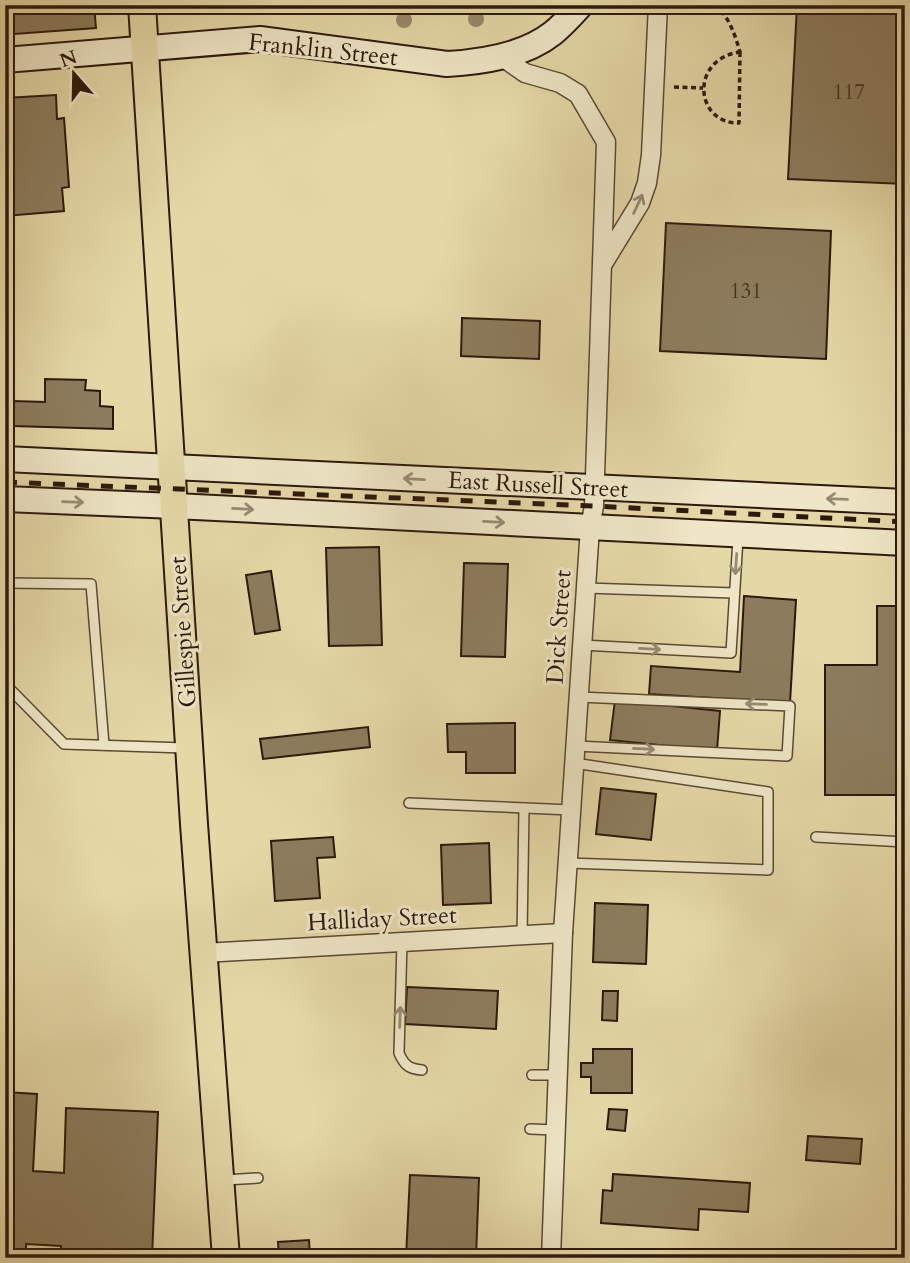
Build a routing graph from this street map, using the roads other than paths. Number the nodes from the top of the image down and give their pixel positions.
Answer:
1 (142, 5) edge
2 (581, 5) edge
3 (657, 5) edge
4 (146, 49) junction
5 (501, 56) junction
6 (5, 60) edge
7 (604, 262) junction
8 (5, 459) edge
9 (172, 466) junction
10 (594, 488) junction
11 (5, 499) edge
12 (905, 502) edge
13 (175, 506) junction
14 (590, 527) junction
15 (738, 535) junction
16 (905, 543) edge
17 (5, 583) edge
18 (586, 588) junction
19 (734, 593) junction
20 (582, 645) junction
21 (5, 684) edge
22 (579, 697) junction
23 (104, 745) junction
24 (190, 749) junction
25 (575, 755) junction
26 (410, 803) dead end
27 (524, 808) junction
28 (572, 810) junction
29 (816, 837) dead end
30 (905, 842) edge
31 (568, 863) junction
32 (564, 933) junction
33 (522, 936) junction
34 (402, 942) junction
35 (203, 953) junction
36 (422, 1070) dead end
37 (532, 1075) dead end
38 (558, 1075) junction
39 (530, 1129) dead end
40 (556, 1130) junction
41 (258, 1178) dead end
42 (220, 1180) junction
43 (226, 1258) edge
44 (551, 1258) edge

1 - 4 main road, Gillespie Street
2 - 5 main road, Franklin Street
7 -> 3 street
4 - 5 main road, Franklin Street
4 - 6 main road, Franklin Street
4 - 9 main road, Gillespie Street
5 - 7 street, Dick Street
7 - 10 street, Dick Street
8 - 9 main road, East Russell Street
10 -> 9 main road, East Russell Street
9 - 13 main road, Gillespie Street
12 -> 10 main road, East Russell Street
10 - 14 street, Dick Street
11 -> 13 main road, East Russell Street
13 -> 14 main road, East Russell Street
13 - 24 main road, Gillespie Street
14 - 15 main road, East Russell Street
14 - 18 street, Dick Street
15 - 16 main road, East Russell Street
15 -> 19 lane
17 - 23 lane
18 - 19 lane
18 - 20 street, Dick Street
20 -> 19 lane
20 - 22 street, Dick Street
21 - 23 lane
22 - 25 street, Dick Street
25 -> 22 lane
23 - 24 lane
24 - 35 main road, Gillespie Street
25 - 28 street, Dick Street
25 - 31 lane
26 - 27 lane
27 - 28 lane
27 - 33 lane
28 - 31 street, Dick Street
29 - 30 lane
31 - 32 street, Dick Street
32 - 33 street, Halliday Street
32 - 38 street, Dick Street
33 - 34 street, Halliday Street
34 - 35 street, Halliday Street
36 -> 34 lane
35 - 42 main road, Gillespie Street
37 - 38 lane
38 - 40 street, Dick Street
39 - 40 lane
40 - 44 street, Dick Street
41 - 42 lane
42 - 43 main road, Gillespie Street

